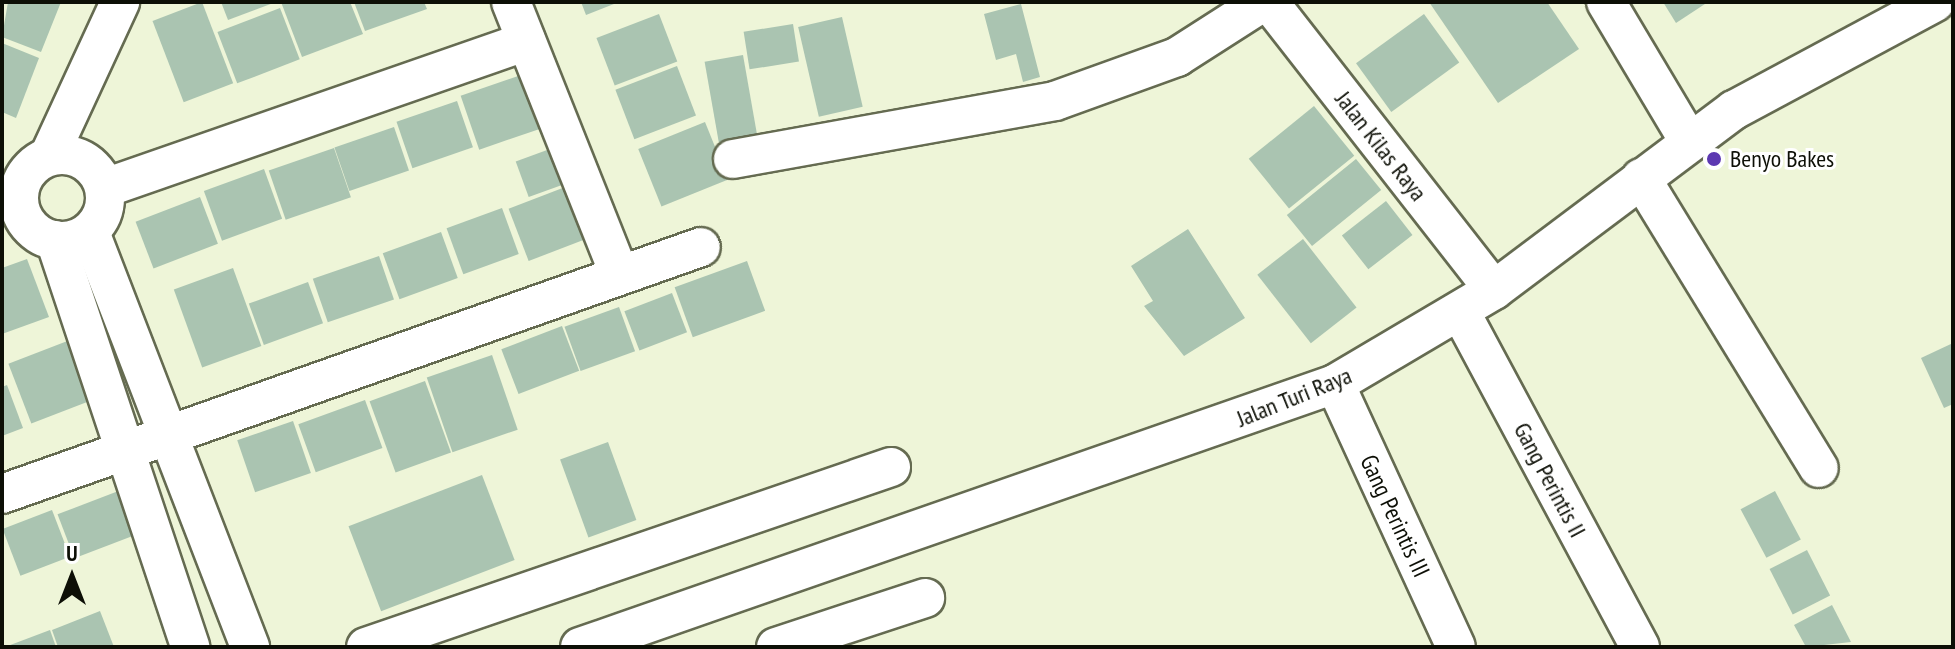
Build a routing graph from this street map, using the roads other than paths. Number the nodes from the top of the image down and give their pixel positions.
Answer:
1 (120, 2) edge
2 (511, 2) edge
3 (1266, 2) edge
4 (1606, 2) edge
5 (1935, 2) edge
6 (526, 41) junction
7 (1689, 141) junction
8 (49, 156) junction
9 (733, 159) dead end
10 (1641, 178) junction
11 (105, 188) junction
12 (11, 215) edge
13 (72, 236) junction
14 (701, 247) dead end
15 (619, 274) junction
16 (1494, 290) junction
17 (1461, 313) junction
18 (1335, 384) junction
19 (169, 437) junction
20 (126, 453) junction
21 (891, 467) dead end
22 (1819, 468) dead end
23 (2, 494) edge
24 (925, 598) dead end
25 (190, 647) edge
26 (250, 647) edge
27 (366, 647) edge
28 (580, 647) edge
29 (776, 647) edge
30 (1456, 647) edge
31 (1640, 647) edge

1 - 8 street
2 - 6 street
3 - 9 street
3 - 16 street, Jalan Kilas Raya
4 - 7 street
5 - 7 street, Jalan Turi Raya
6 - 11 street
6 - 15 street
7 - 10 street, Jalan Turi Raya
8 - 11 street
8 - 12 street
10 - 16 street, Jalan Turi Raya
10 - 22 street
11 - 13 street
12 - 13 street
13 - 19 street
13 - 20 street
14 - 15 street
15 - 19 street
16 - 17 street, Jalan Turi Raya
17 - 18 street, Jalan Turi Raya
17 - 31 street, Gang Perintis II
18 - 28 street, Jalan Turi Raya
18 - 30 street, Gang Perintis III
19 - 20 street
19 - 26 street
20 - 23 street
20 - 25 street
21 - 27 street
24 - 29 street

